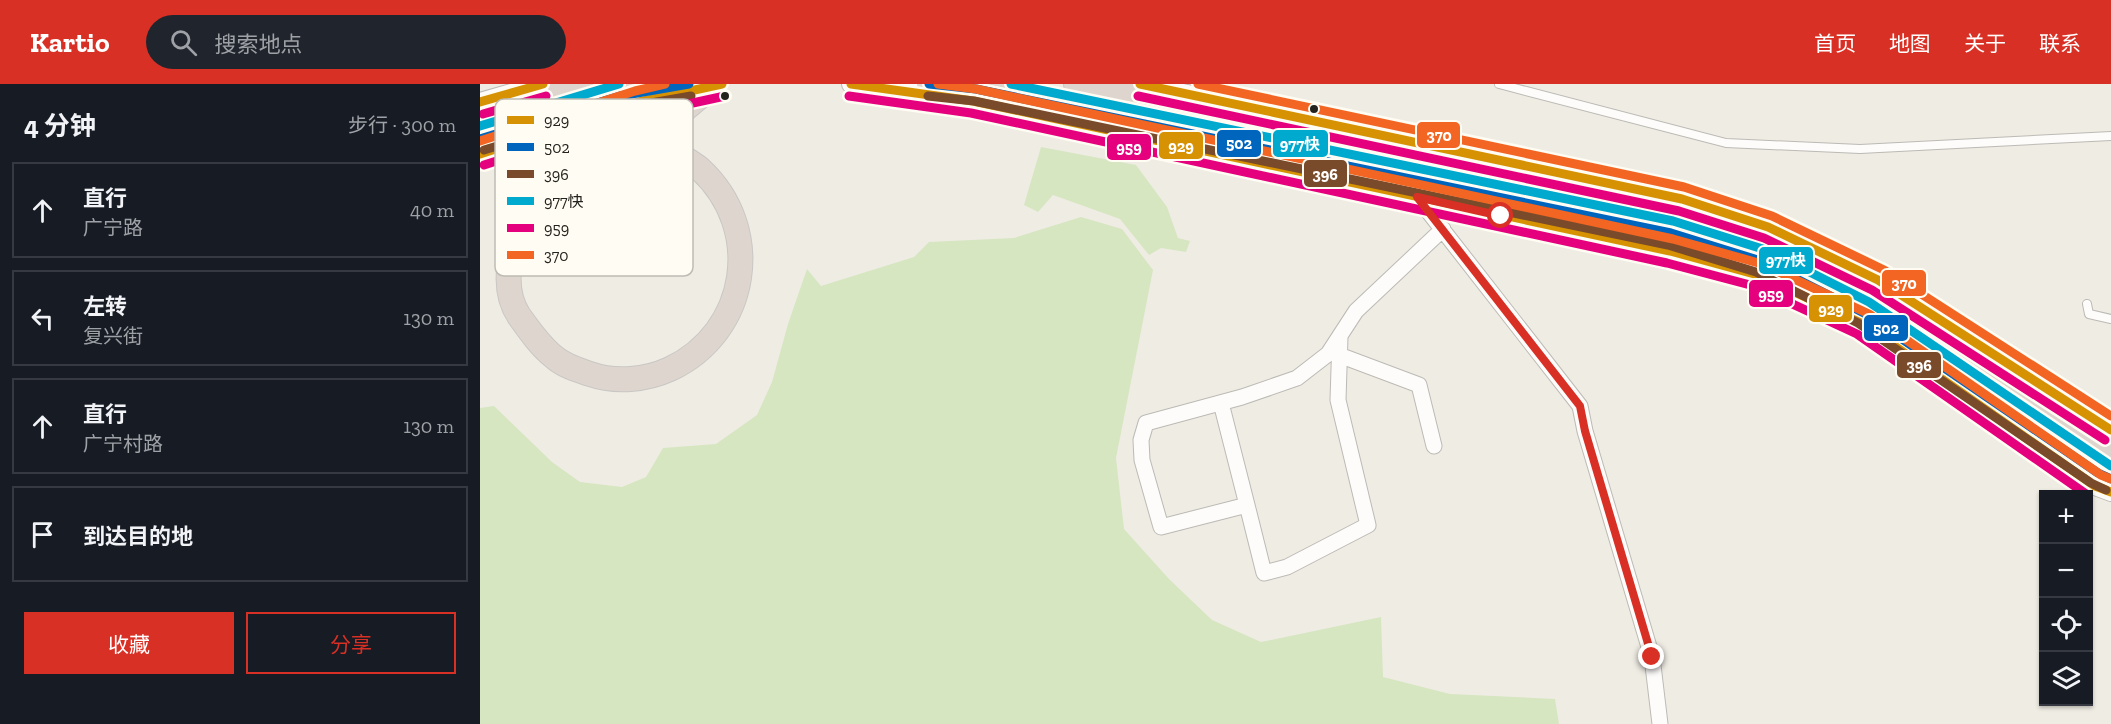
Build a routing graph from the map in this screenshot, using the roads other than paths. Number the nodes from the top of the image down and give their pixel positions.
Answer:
1 (540, 84) edge
2 (590, 84) edge
3 (689, 84) edge
4 (718, 84) edge
5 (851, 84) edge
6 (929, 84) edge
7 (1076, 84) edge
8 (1140, 84) edge
9 (1499, 84) edge
10 (518, 87) edge
11 (541, 99) edge
12 (610, 99) edge
13 (652, 99) edge
14 (480, 102) edge
15 (693, 104) edge
16 (495, 113) edge
17 (480, 118) edge
18 (495, 134) edge
19 (2111, 136) edge
20 (480, 139) edge
21 (495, 147) edge
22 (495, 149) edge
23 (480, 152) edge
24 (693, 164) edge
25 (1417, 197) junction
26 (1443, 229) junction
27 (509, 276) edge
28 (2087, 304) dead end
29 (2111, 319) edge
30 (1340, 337) junction
31 (1339, 355) junction
32 (1221, 403) junction
33 (2111, 430) edge
34 (1434, 446) dead end
35 (2111, 449) edge
36 (2111, 479) edge
37 (2111, 492) edge
38 (1247, 505) junction
39 (1660, 724) edge

1 - 10 street
2 - 11 highway
3 - 12 highway
4 - 13 street
4 - 15 highway, bridge
5 - 25 street
6 - 36 highway
7 - 35 highway
8 - 33 street
9 - 19 lane
10 - 14 street
16 - 17 highway
18 - 20 highway
21 - 23 street
22 - 23 highway, bridge
24 - 27 highway, bridge
25 - 26 street
25 - 37 street
26 - 30 street
26 - 39 street
28 - 29 lane
30 - 31 street
30 - 32 street
31 - 34 street
31 - 38 street
32 - 38 street
32 - 38 street

